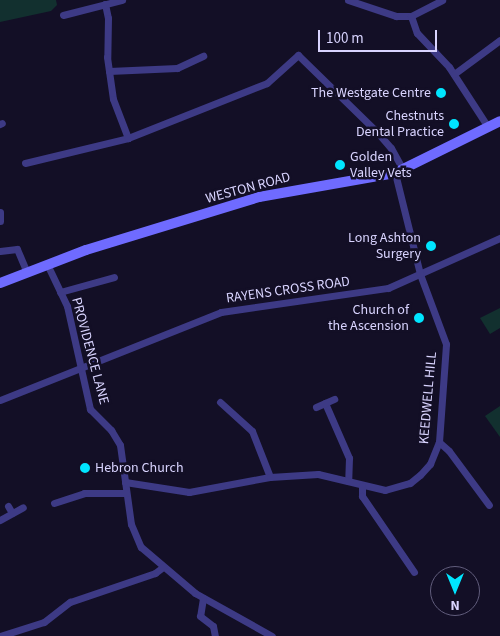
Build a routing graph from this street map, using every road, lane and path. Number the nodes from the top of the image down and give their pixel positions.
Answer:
1 (122, 0) edge
2 (348, 0) edge
3 (442, 0) edge
4 (364, 2) edge
5 (105, 4) junction
6 (63, 15) dead end
7 (411, 16) junction
8 (500, 40) edge
9 (203, 56) dead end
10 (109, 71) junction
11 (454, 74) junction
12 (500, 120) edge
13 (488, 127) junction
14 (128, 138) junction
15 (25, 163) dead end
16 (399, 171) junction
17 (0, 212) edge
18 (0, 221) edge
19 (500, 238) edge
20 (0, 251) edge
21 (47, 264) junction
22 (27, 272) junction
23 (420, 274) junction
24 (114, 277) dead end
25 (0, 283) edge
26 (60, 292) junction
27 (79, 369) junction
28 (334, 399) dead end
29 (0, 400) edge
30 (220, 402) dead end
31 (325, 403) junction
32 (316, 407) dead end
33 (228, 409) junction
34 (222, 415) dead end
35 (439, 442) junction
36 (270, 477) junction
37 (348, 481) junction
38 (124, 482) junction
39 (362, 486) junction
40 (126, 493) junction
41 (54, 503) dead end
42 (489, 505) dead end
43 (23, 508) dead end
44 (0, 520) edge
45 (407, 562) junction
46 (163, 567) junction
47 (399, 568) dead end
48 (414, 572) dead end
49 (203, 598) junction
50 (0, 636) edge
51 (215, 636) edge
52 (272, 636) edge

1 - 5 street
2 - 4 street
3 - 7 street
4 - 7 street
5 - 6 street
5 - 10 street
7 - 11 street
8 - 11 street
9 - 10 street
10 - 14 street
11 - 13 street
12 - 13 street, WESTON ROAD
13 - 16 street, WESTON ROAD
14 - 15 street
14 - 16 street, KEEDWELL HILL
16 - 21 street, WESTON ROAD
16 - 23 street, KEEDWELL HILL
17 - 18 street
19 - 23 street, RAYENS CROSS ROAD
20 - 22 street
21 - 22 street, WESTON ROAD
21 - 26 street, PROVIDENCE LANE
22 - 25 street, WESTON ROAD
23 - 27 street, RAYENS CROSS ROAD
23 - 35 street, KEEDWELL HILL
24 - 26 street
26 - 27 street, PROVIDENCE LANE
27 - 29 street, RAYENS CROSS ROAD
27 - 38 street, PROVIDENCE LANE
28 - 31 street
30 - 33 street
31 - 32 street
31 - 37 street
33 - 34 street
33 - 36 street
35 - 39 street, KEEDWELL HILL
35 - 42 street
36 - 37 street, KEEDWELL HILL
36 - 38 street, KEEDWELL HILL
37 - 39 street, KEEDWELL HILL
38 - 40 street, PROVIDENCE LANE
39 - 45 street
40 - 41 street
40 - 46 street, PROVIDENCE LANE
43 - 44 street
45 - 47 street
45 - 48 street
46 - 49 street, PROVIDENCE LANE
46 - 50 street
49 - 51 street
49 - 52 street, PROVIDENCE LANE

